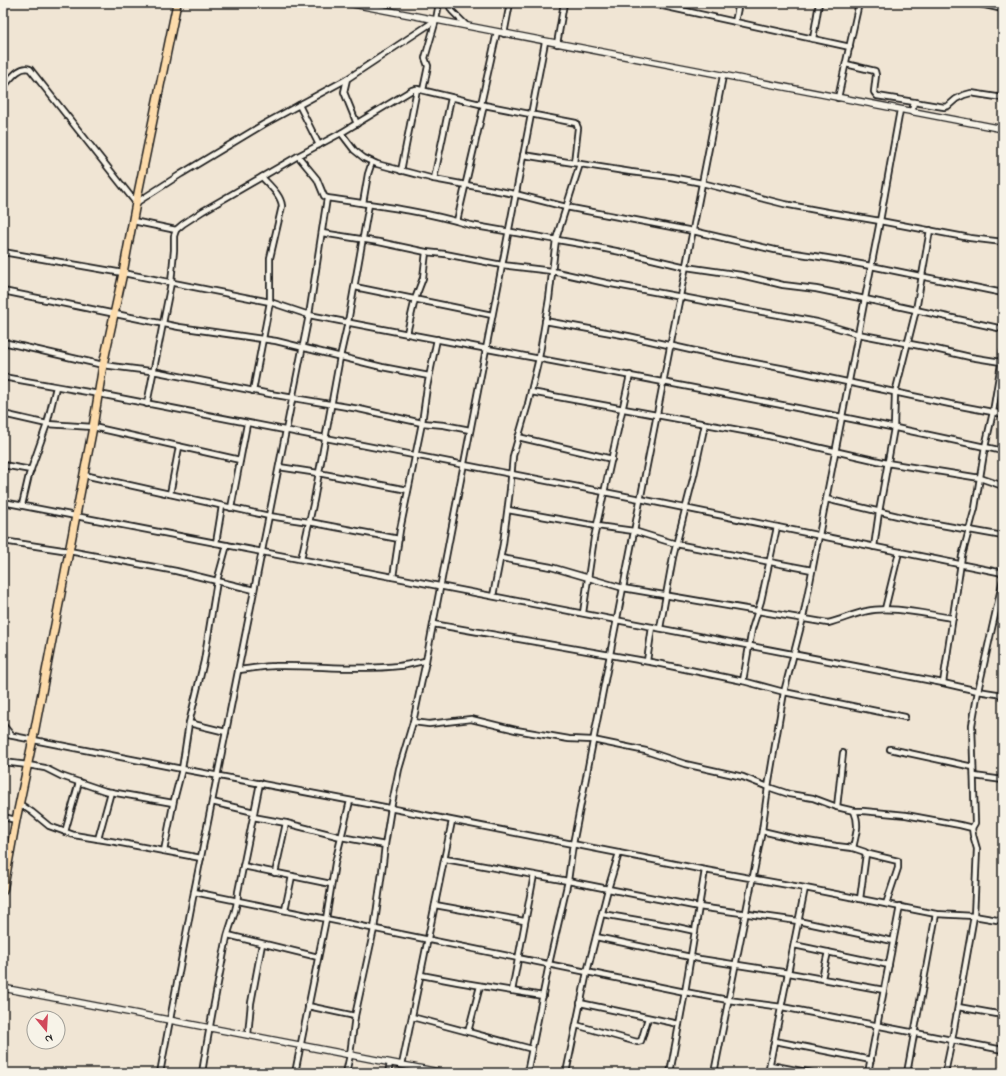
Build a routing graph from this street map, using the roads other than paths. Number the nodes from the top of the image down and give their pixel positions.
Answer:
1 (177, 3) edge
2 (348, 3) edge
3 (439, 3) edge
4 (448, 3) edge
5 (510, 3) edge
6 (564, 3) edge
7 (649, 3) edge
8 (677, 3) edge
9 (739, 3) edge
10 (819, 3) edge
11 (859, 3) edge
12 (976, 3) edge
13 (676, 9) junction
14 (1003, 9) edge
15 (436, 20) junction
16 (734, 22) junction
17 (467, 26) junction
18 (497, 32) junction
19 (504, 34) junction
20 (812, 39) junction
21 (545, 42) junction
22 (557, 44) junction
23 (850, 47) junction
24 (846, 64) junction
25 (723, 76) junction
26 (347, 79) junction
27 (3, 87) edge
28 (420, 90) junction
29 (451, 98) junction
30 (838, 98) junction
31 (1003, 98) edge
32 (914, 102) junction
33 (300, 105) junction
34 (482, 105) junction
35 (900, 110) junction
36 (912, 112) junction
37 (531, 114) junction
38 (357, 124) junction
39 (1003, 129) edge
40 (341, 133) junction
41 (319, 145) junction
42 (523, 155) junction
43 (298, 156) junction
44 (372, 162) junction
45 (574, 163) junction
46 (580, 164) junction
47 (401, 171) junction
48 (262, 177) junction
49 (434, 179) junction
50 (702, 183) junction
51 (466, 184) junction
52 (516, 194) junction
53 (327, 198) junction
54 (363, 203) junction
55 (136, 204) junction
56 (370, 204) junction
57 (566, 207) junction
58 (880, 220) junction
59 (133, 221) junction
60 (457, 221) junction
61 (176, 230) junction
62 (930, 230) junction
63 (508, 231) junction
64 (693, 231) junction
65 (322, 233) junction
66 (363, 239) junction
67 (556, 239) junction
68 (1003, 242) edge
69 (3, 252) edge
70 (426, 252) junction
71 (502, 265) junction
72 (871, 266) junction
73 (686, 267) junction
74 (552, 272) junction
75 (123, 273) junction
76 (922, 277) junction
77 (171, 283) junction
78 (355, 287) junction
79 (3, 292) edge
80 (1003, 293) edge
81 (680, 296) junction
82 (415, 298) junction
83 (865, 298) junction
84 (270, 302) junction
85 (916, 310) junction
86 (114, 314) junction
87 (309, 315) junction
88 (492, 315) junction
89 (545, 321) junction
90 (348, 322) junction
91 (162, 323) junction
92 (1003, 329) edge
93 (407, 334) junction
94 (858, 334) junction
95 (262, 339) junction
96 (437, 339) junction
97 (3, 342) edge
98 (907, 344) junction
99 (670, 346) junction
100 (302, 348) junction
101 (486, 348) junction
102 (1003, 352) edge
103 (340, 357) junction
104 (539, 358) junction
105 (1001, 362) junction
106 (103, 365) junction
107 (153, 372) junction
108 (630, 375) junction
109 (429, 376) junction
110 (3, 377) edge
111 (663, 381) junction
112 (848, 383) junction
113 (56, 387) junction
114 (253, 391) junction
115 (531, 392) junction
116 (895, 392) junction
117 (99, 394) junction
118 (292, 398) junction
119 (147, 404) junction
120 (332, 404) junction
121 (623, 409) junction
122 (993, 412) junction
123 (3, 414) edge
124 (1003, 414) edge
125 (657, 415) junction
126 (842, 417) junction
127 (422, 423) junction
128 (47, 424) junction
129 (247, 424) junction
130 (705, 424) junction
131 (93, 427) junction
132 (894, 428) junction
133 (470, 430) junction
134 (286, 431) junction
135 (518, 437) junction
136 (324, 439) junction
137 (179, 447) junction
138 (984, 447) junction
139 (1003, 451) edge
140 (835, 452) junction
141 (416, 456) junction
142 (612, 459) junction
143 (240, 460) junction
144 (888, 463) junction
145 (3, 465) edge
146 (463, 466) junction
147 (279, 467) junction
148 (31, 470) junction
149 (318, 474) junction
150 (511, 474) junction
151 (84, 475) junction
152 (980, 478) junction
153 (1003, 486) edge
154 (408, 490) junction
155 (604, 492) junction
156 (170, 494) junction
157 (640, 499) junction
158 (826, 499) junction
159 (3, 502) edge
160 (22, 506) junction
161 (222, 506) junction
162 (231, 508) junction
163 (686, 508) junction
164 (508, 510) junction
165 (879, 512) junction
166 (76, 516) junction
167 (269, 516) junction
168 (309, 522) junction
169 (597, 526) junction
170 (777, 527) junction
171 (969, 529) junction
172 (634, 531) junction
173 (819, 536) junction
174 (1003, 536) edge
175 (398, 539) junction
176 (3, 541) edge
177 (216, 543) junction
178 (676, 544) junction
179 (227, 545) junction
180 (874, 547) junction
181 (69, 551) junction
182 (262, 552) junction
183 (899, 552) junction
184 (501, 558) junction
185 (301, 559) junction
186 (769, 562) junction
187 (961, 564) junction
188 (812, 570) junction
189 (1003, 573) edge
190 (393, 577) junction
191 (588, 578) junction
192 (1003, 579) edge
193 (217, 581) junction
194 (440, 586) junction
195 (623, 588) junction
196 (254, 590) junction
197 (667, 595) junction
198 (493, 596) junction
199 (885, 609) junction
200 (758, 610) junction
201 (583, 613) junction
202 (803, 618) junction
203 (953, 618) junction
204 (617, 620) junction
205 (433, 624) junction
206 (652, 627) junction
207 (660, 628) junction
208 (749, 645) junction
209 (793, 654) junction
210 (610, 655) junction
211 (426, 660) junction
212 (647, 661) junction
213 (238, 670) junction
214 (743, 681) junction
215 (943, 683) junction
216 (978, 691) junction
217 (784, 692) junction
218 (1003, 695) edge
219 (905, 717) dead end
220 (413, 722) junction
221 (188, 723) junction
222 (3, 726) edge
223 (226, 732) junction
224 (3, 734) edge
225 (11, 735) junction
226 (33, 739) junction
227 (593, 740) junction
228 (890, 749) dead end
229 (843, 753) dead end
230 (3, 762) edge
231 (28, 765) junction
232 (973, 768) junction
233 (182, 769) junction
234 (218, 775) junction
235 (974, 776) junction
236 (1003, 780) edge
237 (79, 782) junction
238 (260, 783) junction
239 (768, 787) junction
240 (111, 792) junction
241 (350, 801) junction
242 (212, 802) junction
243 (173, 803) junction
244 (20, 804) junction
245 (837, 807) junction
246 (390, 808) junction
247 (854, 811) junction
248 (253, 814) junction
249 (3, 817) edge
250 (16, 820) junction
251 (452, 821) junction
252 (286, 823) junction
253 (972, 828) junction
254 (762, 830) junction
255 (65, 832) junction
256 (341, 837) junction
257 (98, 839) junction
258 (573, 844) junction
259 (385, 845) junction
260 (853, 848) junction
261 (164, 851) junction
262 (619, 853) junction
263 (865, 853) junction
264 (201, 858) junction
265 (444, 859) junction
266 (6, 860) edge
267 (243, 866) junction
268 (705, 870) junction
269 (275, 873) junction
270 (534, 875) junction
271 (292, 876) junction
272 (752, 879) junction
273 (568, 881) junction
274 (331, 884) junction
275 (805, 888) junction
276 (608, 889) junction
277 (3, 891) edge
278 (194, 892) junction
279 (860, 898) junction
280 (238, 901) junction
281 (886, 904) junction
282 (435, 905) junction
283 (900, 906) junction
284 (699, 907) junction
285 (285, 910) junction
286 (745, 913) junction
287 (602, 914) junction
288 (936, 914) junction
289 (974, 916) junction
290 (326, 919) junction
291 (524, 921) junction
292 (798, 921) junction
293 (1003, 921) edge
294 (374, 928) junction
295 (695, 932) junction
296 (228, 935) junction
297 (596, 937) junction
298 (428, 939) junction
299 (893, 941) junction
300 (262, 944) junction
301 (794, 945) junction
302 (828, 952) junction
303 (318, 957) junction
304 (691, 957) junction
305 (518, 958) junction
306 (549, 964) junction
307 (735, 964) junction
308 (889, 965) junction
309 (587, 972) junction
310 (789, 972) junction
311 (421, 974) junction
312 (822, 978) junction
313 (480, 986) junction
314 (3, 988) edge
315 (884, 990) junction
316 (512, 991) junction
317 (685, 992) junction
318 (543, 996) junction
319 (728, 1000) junction
320 (580, 1003) junction
321 (308, 1006) junction
322 (782, 1007) junction
323 (958, 1007) junction
324 (1003, 1015) edge
325 (355, 1016) junction
326 (412, 1018) junction
327 (648, 1018) junction
328 (170, 1020) junction
329 (679, 1024) junction
330 (576, 1025) junction
331 (877, 1026) junction
332 (209, 1028) junction
333 (468, 1032) junction
334 (914, 1032) junction
335 (248, 1035) junction
336 (952, 1040) junction
337 (775, 1041) junction
338 (300, 1046) junction
339 (532, 1048) junction
340 (1003, 1050) edge
341 (350, 1055) junction
342 (871, 1060) junction
343 (390, 1063) junction
344 (402, 1065) junction
345 (770, 1065) junction
346 (160, 1073) edge
347 (202, 1073) edge
348 (295, 1073) edge
349 (346, 1073) edge
350 (388, 1073) edge
351 (444, 1073) edge
352 (527, 1073) edge
353 (566, 1073) edge
354 (670, 1073) edge
355 (714, 1073) edge
356 (768, 1073) edge
357 (812, 1073) edge
358 (868, 1073) edge
359 (907, 1073) edge
360 (945, 1073) edge

1 - 55 main road
2 - 15 street
3 - 15 street
4 - 17 street
5 - 19 street
6 - 22 street
7 - 13 street
8 - 13 street
9 - 16 street
10 - 20 street
11 - 23 street
12 - 14 street
13 - 16 street
15 - 17 street
15 - 26 street
15 - 28 street
16 - 20 street
17 - 18 street
18 - 19 street
18 - 34 street
19 - 21 street
20 - 23 street
21 - 22 street
21 - 37 street
22 - 25 street
23 - 24 street
24 - 30 street
24 - 32 street
25 - 30 street
25 - 50 street
26 - 33 street
26 - 38 street
27 - 55 street
28 - 29 street
28 - 38 street
28 - 47 street
29 - 34 street
29 - 49 street
30 - 35 street
31 - 32 street
32 - 36 street
33 - 41 street
33 - 55 street
34 - 37 street
34 - 51 street
35 - 36 street
35 - 58 street
36 - 39 street
37 - 42 street
37 - 45 street
38 - 40 street
40 - 41 street
40 - 44 street
41 - 43 street
42 - 45 street
42 - 52 street
43 - 48 street
43 - 53 street
44 - 47 street
44 - 54 street
45 - 46 street
46 - 50 street
46 - 57 street
47 - 49 street
48 - 61 street
48 - 84 street
49 - 51 street
50 - 58 street
50 - 64 street
51 - 52 street
51 - 60 street
52 - 57 street
52 - 63 street
53 - 54 street
53 - 65 street
54 - 56 street
55 - 59 main road
56 - 60 street
56 - 66 street
57 - 64 street
57 - 67 street
58 - 62 street
58 - 72 street
59 - 61 street
59 - 75 main road
60 - 63 street
61 - 77 street
62 - 68 street
62 - 76 street
63 - 67 street
63 - 71 street
64 - 72 street
64 - 73 street
65 - 66 street
65 - 87 street
66 - 70 street
66 - 78 street
67 - 73 street
67 - 74 street
69 - 75 street
70 - 71 street
70 - 82 street
71 - 74 street
71 - 88 street
72 - 76 street
72 - 83 street
73 - 81 street
73 - 83 street
74 - 81 street
74 - 89 street
75 - 77 street
75 - 86 main road
76 - 80 street
76 - 85 street
77 - 84 street
77 - 91 street
78 - 82 street
78 - 90 street
79 - 86 street
81 - 94 street
81 - 99 street
82 - 88 street
82 - 93 street
83 - 85 street
83 - 94 street
84 - 87 street
84 - 95 street
85 - 92 street
85 - 98 street
86 - 91 street
86 - 106 main road
87 - 90 street
87 - 100 street
88 - 101 street
89 - 99 street
89 - 104 street
90 - 93 street
90 - 103 street
91 - 95 street
91 - 107 street
93 - 96 street
94 - 98 street
94 - 112 street
95 - 100 street
95 - 114 street
96 - 101 street
96 - 109 street
97 - 106 street
98 - 105 street
98 - 116 street
99 - 111 street
99 - 112 street
100 - 103 street
100 - 118 street
101 - 104 street
101 - 133 street
102 - 105 street
103 - 109 street
103 - 120 street
104 - 108 street
104 - 115 street
105 - 122 street
106 - 107 street
106 - 117 main road
107 - 114 street
107 - 119 street
108 - 111 street
108 - 121 street
109 - 127 street
110 - 113 street
111 - 125 street
111 - 126 street
112 - 116 street
112 - 126 street
113 - 117 street
113 - 128 street
114 - 118 street
115 - 121 street
115 - 135 street
116 - 122 street
116 - 132 street
117 - 119 street
117 - 131 main road
118 - 120 street
118 - 134 street
119 - 129 street
120 - 127 street
120 - 136 street
121 - 125 street
121 - 142 street
122 - 124 street
122 - 138 street
123 - 128 street
125 - 130 street
125 - 157 street
126 - 132 street
126 - 140 street
127 - 133 street
127 - 141 street
128 - 131 street
128 - 148 street
129 - 134 street
129 - 143 street
130 - 140 street
130 - 163 street
131 - 137 street
131 - 151 main road
132 - 138 street
132 - 144 street
133 - 146 street
134 - 136 street
134 - 147 street
135 - 142 street
135 - 150 street
136 - 141 street
136 - 149 street
137 - 143 street
137 - 156 street
138 - 139 street
138 - 152 street
140 - 144 street
140 - 158 street
141 - 146 street
141 - 154 street
142 - 155 street
143 - 162 street
144 - 152 street
144 - 165 street
145 - 148 street
146 - 150 street
146 - 194 street
147 - 149 street
147 - 167 street
148 - 160 street
149 - 154 street
149 - 168 street
150 - 155 street
150 - 164 street
151 - 156 street
151 - 166 main road
152 - 153 street
152 - 171 street
154 - 175 street
155 - 157 street
155 - 169 street
156 - 161 street
157 - 163 street
157 - 172 street
158 - 165 street
158 - 173 street
159 - 160 street
160 - 166 street
161 - 162 street
161 - 177 street
162 - 167 street
163 - 170 street
163 - 178 street
164 - 169 street
164 - 184 street
165 - 171 street
165 - 180 street
166 - 177 street
166 - 181 main road
167 - 168 street
167 - 182 street
168 - 175 street
168 - 185 street
169 - 172 street
169 - 191 street
170 - 173 street
170 - 186 street
171 - 174 street
171 - 187 street
172 - 178 street
172 - 195 street
173 - 180 street
173 - 188 street
175 - 190 street
176 - 181 street
177 - 179 street
178 - 186 street
178 - 197 street
179 - 182 street
179 - 193 street
180 - 183 street
181 - 193 street
181 - 226 main road
182 - 185 street
182 - 196 street
183 - 187 street
183 - 199 street
184 - 191 street
184 - 198 street
185 - 190 street
186 - 188 street
186 - 200 street
187 - 189 street
187 - 203 street
188 - 202 street
190 - 194 street
191 - 195 street
191 - 201 street
192 - 216 street
193 - 196 street
193 - 221 street
194 - 198 street
194 - 205 street
195 - 197 street
195 - 204 street
196 - 213 street
197 - 200 street
197 - 207 street
198 - 201 street
199 - 202 street
199 - 203 street
200 - 202 street
200 - 208 street
201 - 204 street
202 - 209 street
203 - 215 street
204 - 206 street
204 - 210 street
205 - 210 street
205 - 211 street
206 - 207 street
206 - 212 street
207 - 208 street
208 - 209 street
208 - 214 street
209 - 215 street
209 - 217 street
210 - 212 street
210 - 227 street
211 - 213 street
211 - 220 street
212 - 214 street
213 - 223 street
214 - 217 street
215 - 216 street
216 - 218 street
216 - 232 street
217 - 219 street
217 - 239 street
220 - 227 street
220 - 246 street
221 - 223 street
221 - 233 street
222 - 225 street
223 - 234 street
224 - 225 street
225 - 226 street
226 - 231 main road
226 - 233 street
227 - 239 street
227 - 258 street
228 - 232 street
229 - 245 street
230 - 231 street
231 - 237 street
231 - 244 main road
232 - 235 street
233 - 234 street
233 - 243 street
234 - 238 street
234 - 242 street
235 - 236 street
235 - 253 street
237 - 240 street
237 - 255 street
238 - 241 street
238 - 248 street
239 - 245 street
239 - 254 street
240 - 243 street
240 - 257 street
241 - 246 street
241 - 256 street
242 - 248 street
242 - 264 street
243 - 261 street
244 - 250 main road
244 - 255 street
245 - 247 street
246 - 251 street
246 - 259 street
247 - 253 street
247 - 260 street
248 - 252 street
248 - 267 street
249 - 250 street
250 - 266 main road
251 - 258 street
251 - 265 street
252 - 256 street
252 - 269 street
253 - 289 street
254 - 260 street
254 - 272 street
255 - 257 street
256 - 259 street
256 - 274 street
257 - 261 street
258 - 262 street
258 - 273 street
259 - 294 street
260 - 263 street
261 - 264 street
262 - 268 street
262 - 276 street
263 - 279 street
263 - 281 street
264 - 278 street
265 - 270 street
265 - 282 street
266 - 277 main road
267 - 269 street
267 - 280 street
268 - 272 street
268 - 284 street
269 - 271 street
270 - 273 street
270 - 291 street
271 - 274 street
271 - 285 street
272 - 275 street
272 - 286 street
273 - 276 street
273 - 306 street
274 - 290 street
275 - 279 street
275 - 292 street
276 - 284 street
276 - 287 street
278 - 280 street
278 - 328 street
279 - 281 street
280 - 285 street
280 - 296 street
281 - 283 street
282 - 291 street
282 - 298 street
283 - 288 street
283 - 299 street
284 - 286 street
284 - 295 street
285 - 290 street
286 - 292 street
286 - 307 street
287 - 295 street
287 - 297 street
288 - 289 street
288 - 334 street
289 - 293 street
289 - 323 street
290 - 294 street
290 - 303 street
291 - 305 street
292 - 299 street
292 - 301 street
294 - 298 street
294 - 325 street
295 - 304 street
296 - 300 street
296 - 332 street
297 - 304 street
297 - 309 street
298 - 305 street
298 - 311 street
299 - 308 street
300 - 303 street
300 - 335 street
301 - 302 street
301 - 310 street
302 - 308 street
302 - 312 street
303 - 321 street
304 - 307 street
304 - 317 street
305 - 306 street
305 - 316 street
306 - 309 street
306 - 318 street
307 - 310 street
307 - 319 street
308 - 315 street
309 - 317 street
309 - 320 street
310 - 312 street
310 - 322 street
311 - 313 street
311 - 326 street
312 - 315 street
313 - 316 street
313 - 333 street
314 - 328 street
315 - 331 street
316 - 318 street
317 - 319 street
317 - 329 street
318 - 339 street
319 - 322 street
319 - 355 street
320 - 327 street
320 - 330 street
321 - 325 street
321 - 338 street
322 - 331 street
322 - 337 street
323 - 324 street
323 - 336 street
325 - 341 street
326 - 333 street
326 - 344 street
327 - 329 street
327 - 330 street
328 - 332 street
328 - 346 street
329 - 354 street
330 - 353 street
331 - 334 street
331 - 342 street
332 - 335 street
332 - 347 street
333 - 339 street
334 - 336 street
334 - 359 street
335 - 338 street
336 - 340 street
336 - 360 street
337 - 342 street
337 - 345 street
338 - 341 street
338 - 348 street
339 - 352 street
341 - 343 street
341 - 349 street
342 - 358 street
343 - 344 street
343 - 350 street
344 - 351 street
345 - 356 street
345 - 357 street

